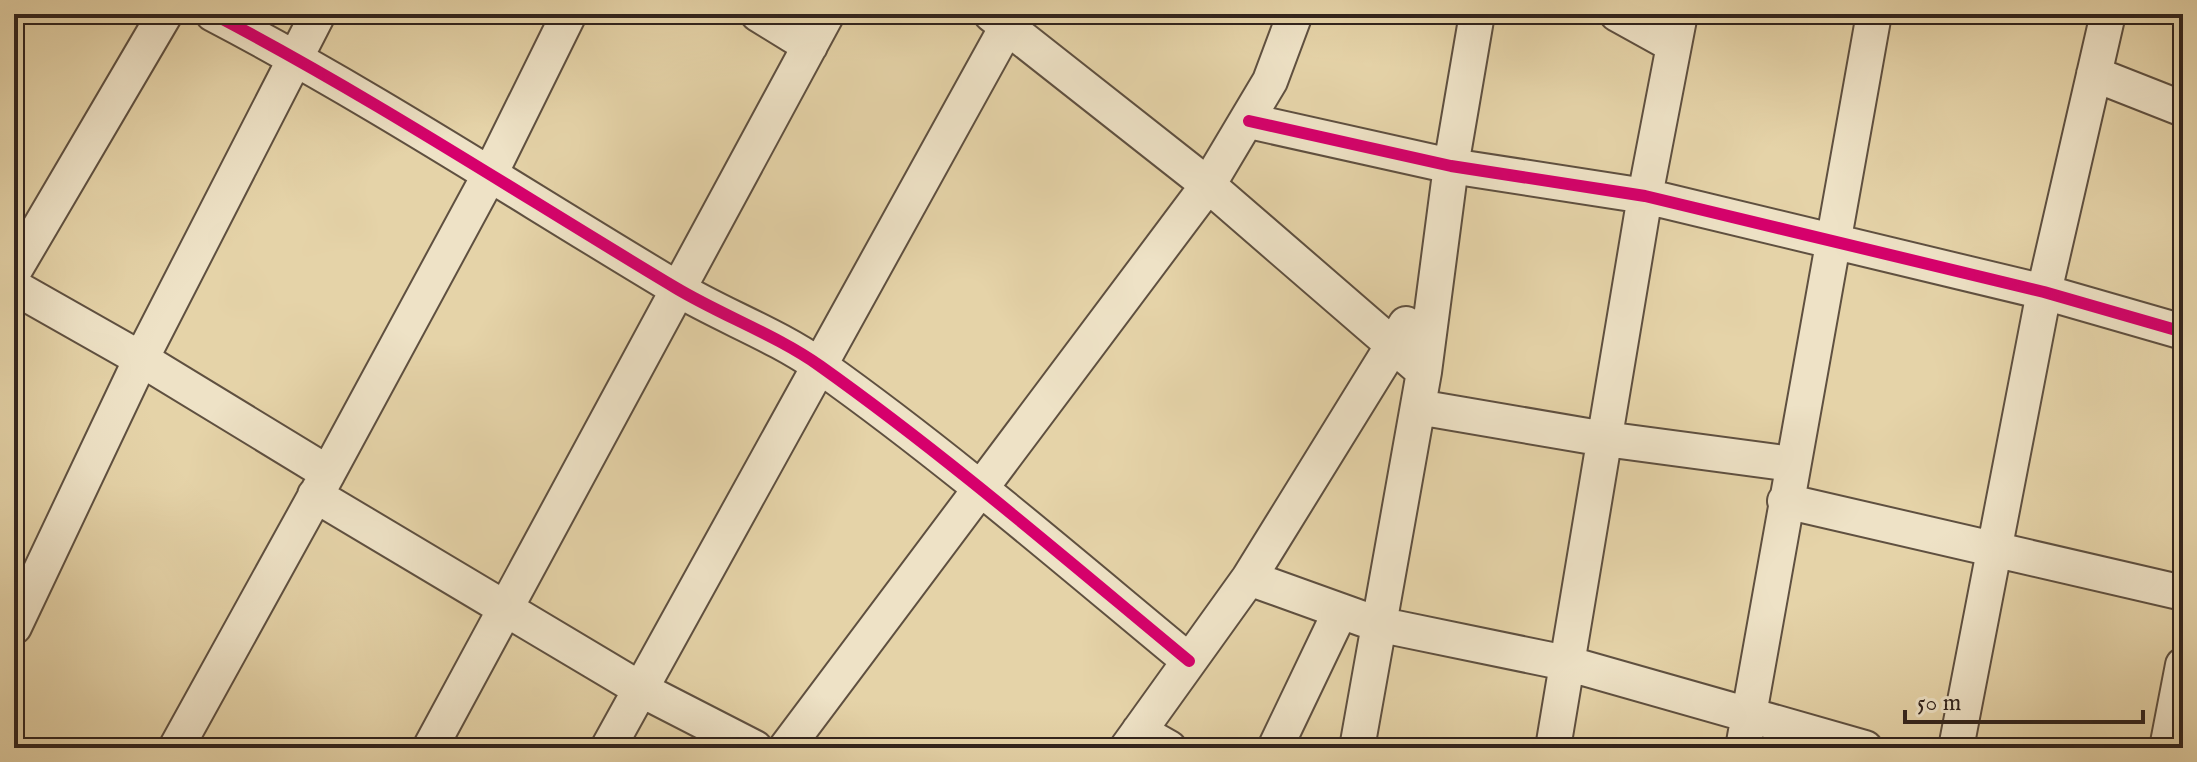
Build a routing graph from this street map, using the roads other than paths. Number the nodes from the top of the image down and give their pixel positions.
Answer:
1 (165, 14) edge
2 (213, 14) edge
3 (318, 14) edge
4 (569, 14) edge
5 (758, 14) edge
6 (827, 14) edge
7 (1295, 14) edge
8 (1477, 14) edge
9 (1617, 14) edge
10 (1874, 14) edge
11 (2108, 14) edge
12 (1004, 18) edge
13 (1677, 30) edge
14 (810, 46) junction
15 (294, 56) junction
16 (2094, 74) junction
17 (2183, 109) edge
18 (1249, 121) junction
19 (1451, 166) junction
20 (491, 172) junction
21 (1208, 185) junction
22 (1645, 196) junction
23 (1833, 239) junction
24 (14, 271) edge
25 (1435, 283) junction
26 (14, 287) edge
27 (678, 290) junction
28 (2044, 292) junction
29 (2183, 332) edge
30 (1392, 343) junction
31 (141, 359) junction
32 (817, 364) junction
33 (1424, 372) junction
34 (1418, 407) junction
35 (1605, 439) junction
36 (1792, 464) junction
37 (322, 484) junction
38 (981, 489) junction
39 (1785, 501) junction
40 (1994, 550) junction
41 (1249, 578) junction
42 (2183, 593) edge
43 (507, 611) junction
44 (1340, 612) junction
45 (1377, 624) junction
46 (14, 627) edge
47 (1189, 661) junction
48 (1566, 663) junction
49 (2183, 665) edge
50 (642, 690) junction
51 (2179, 703) edge
52 (1748, 714) junction
53 (1133, 740) edge
54 (176, 748) edge
55 (430, 748) edge
56 (608, 748) edge
57 (755, 748) edge
58 (786, 748) edge
59 (1169, 748) edge
60 (1275, 748) edge
61 (1357, 748) edge
62 (1553, 748) edge
63 (1743, 748) edge
64 (1865, 748) edge
65 (1956, 748) edge
66 (2167, 748) edge

1 - 24 street
2 - 15 street
3 - 15 street
4 - 20 street
5 - 14 street
6 - 14 street
7 - 18 street
8 - 19 street
9 - 13 street
10 - 23 street
11 - 16 street
12 - 21 street
12 - 32 street
13 - 22 street
14 - 27 street
15 - 20 street
15 - 31 street
16 - 17 street
16 - 28 street
18 - 19 street
18 - 21 street
19 - 22 street
19 - 25 street
20 - 27 street
20 - 37 street
21 - 30 street
21 - 38 street
22 - 23 street
22 - 35 street
23 - 28 street
23 - 36 street
25 - 30 street
25 - 33 street
26 - 31 street
27 - 32 street
27 - 43 street
28 - 29 street
28 - 40 street
30 - 33 street
30 - 41 street
31 - 37 street
31 - 46 street
32 - 38 street
32 - 50 street
33 - 34 street
34 - 35 street
34 - 45 street
35 - 36 street
35 - 48 street
36 - 39 street
37 - 43 street
37 - 54 street
38 - 47 street
38 - 58 street
39 - 40 street
39 - 52 street
40 - 42 street
40 - 65 street
41 - 44 street
41 - 47 street
43 - 50 street
43 - 55 street
44 - 45 street
44 - 60 street
45 - 48 street
45 - 61 street
47 - 53 street
48 - 52 street
48 - 62 street
49 - 51 street
50 - 56 street
50 - 57 street
51 - 66 street
52 - 63 street
52 - 64 street
53 - 59 street

